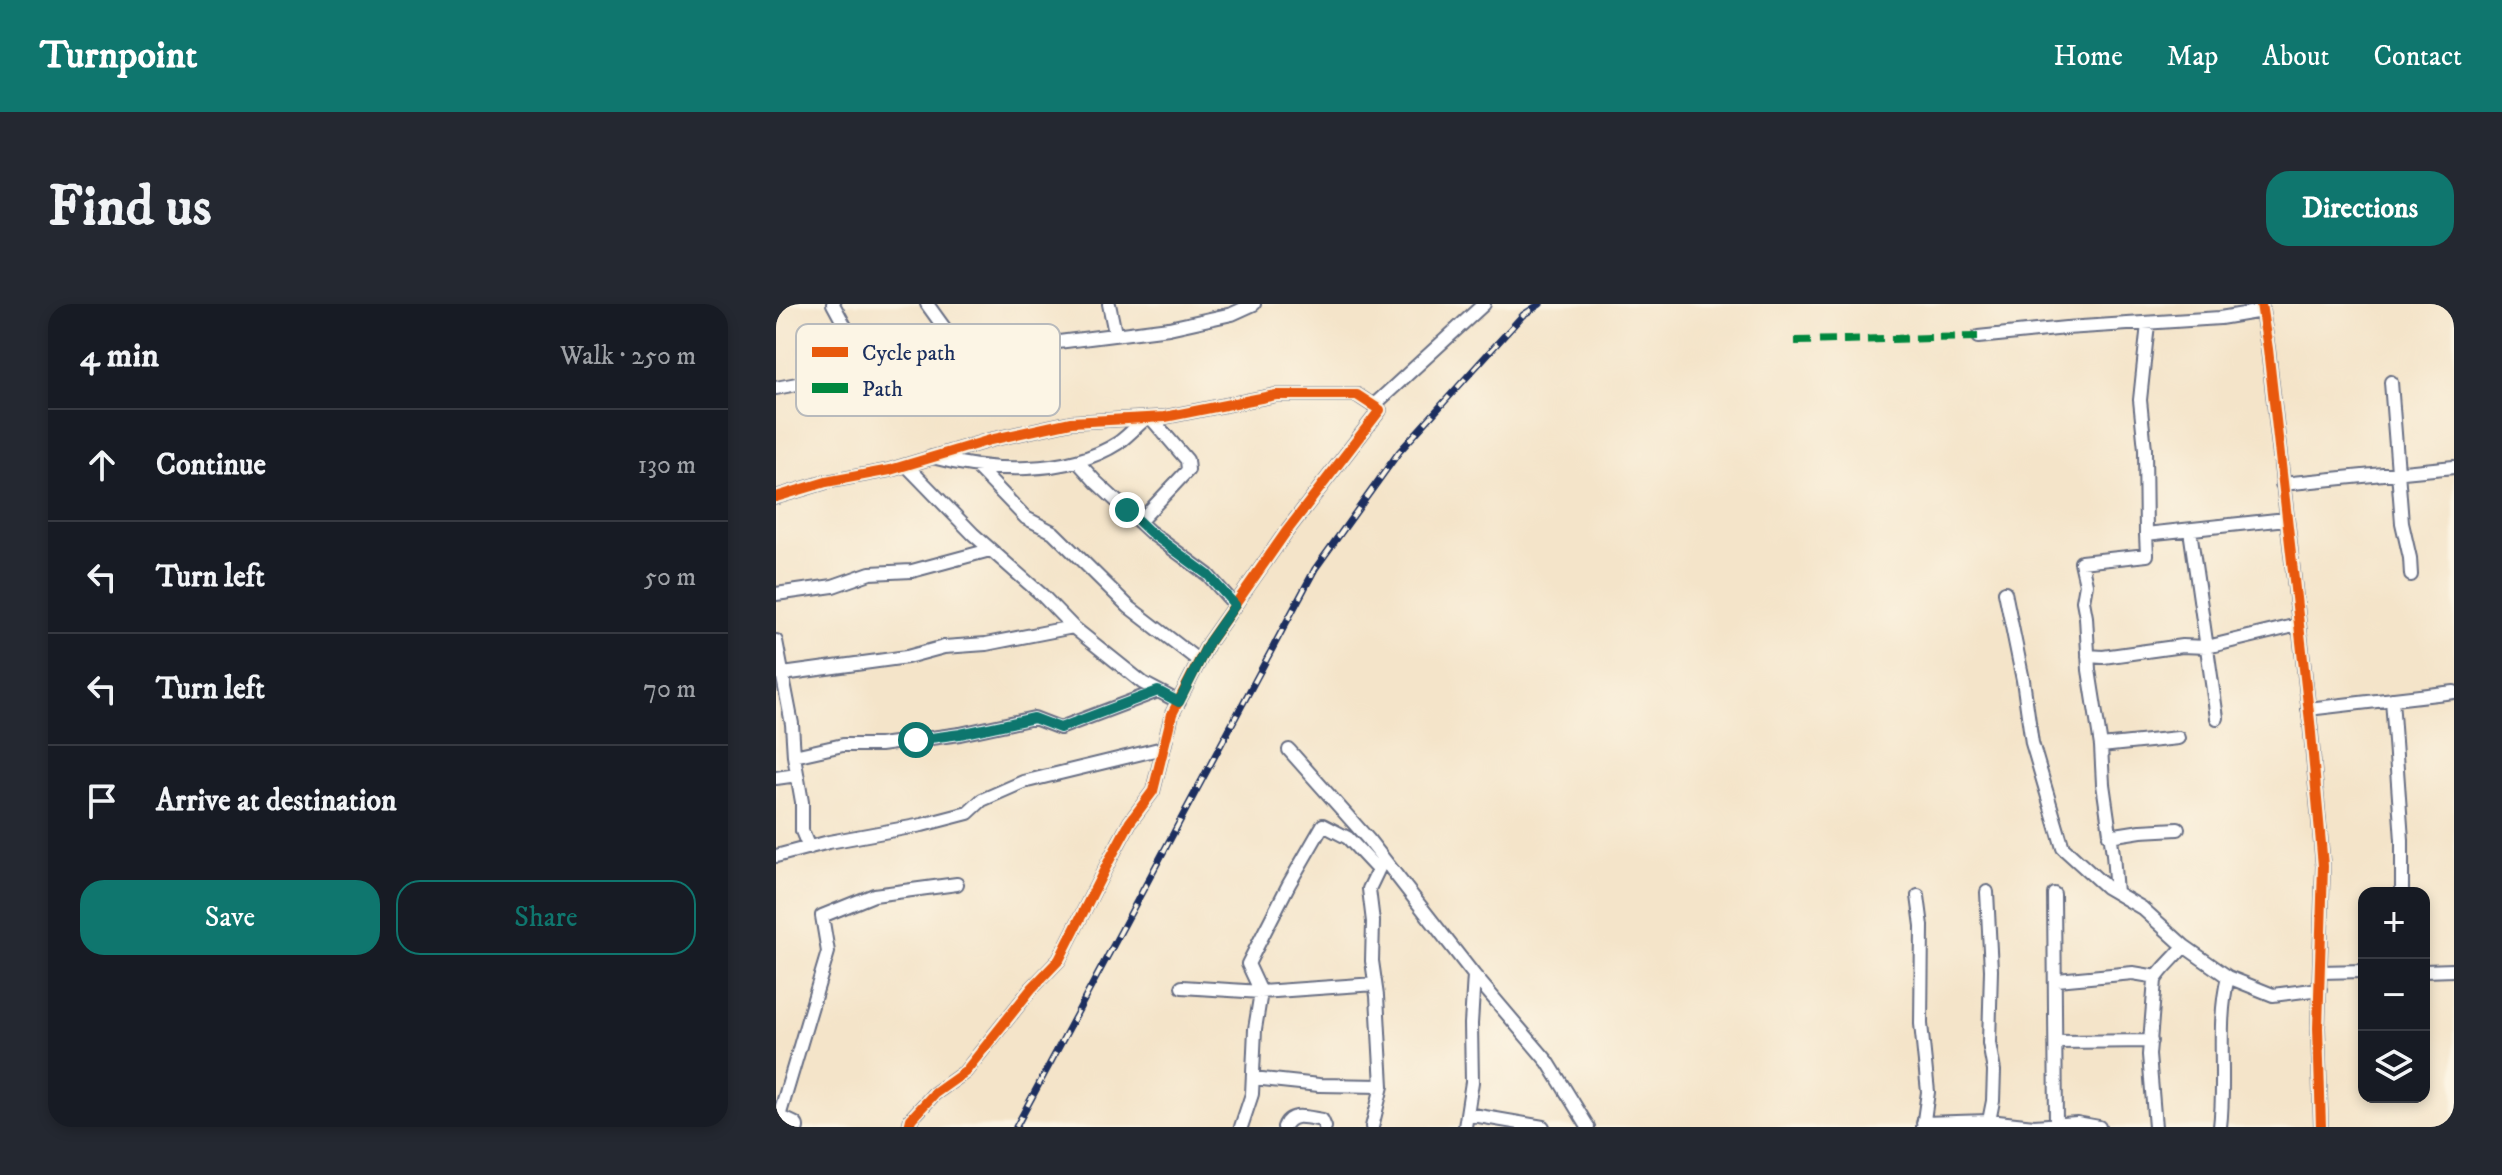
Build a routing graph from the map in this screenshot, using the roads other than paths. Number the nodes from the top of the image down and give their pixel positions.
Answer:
1 (833, 304) edge
2 (927, 304) edge
3 (1109, 304) edge
4 (1254, 304) edge
5 (1484, 304) edge
6 (2262, 307) edge
7 (844, 324) edge
8 (941, 324) edge
9 (2148, 324) junction
10 (1115, 333) junction
11 (1978, 337) dead end
12 (1060, 342) edge
13 (2391, 382) dead end
14 (796, 384) edge
15 (776, 388) edge
16 (1373, 406) junction
17 (1148, 418) junction
18 (930, 457) junction
19 (1077, 461) junction
20 (906, 465) junction
21 (976, 466) junction
22 (2454, 467) edge
23 (2397, 473) junction
24 (2282, 484) junction
25 (776, 497) edge
26 (2286, 519) junction
27 (1139, 522) junction
28 (2190, 530) junction
29 (2146, 534) junction
30 (990, 550) junction
31 (2411, 575) dead end
32 (2005, 592) dead end
33 (776, 594) edge
34 (1235, 605) junction
35 (2298, 625) junction
36 (1073, 627) junction
37 (776, 641) edge
38 (2207, 647) junction
39 (2088, 656) junction
40 (1199, 661) junction
41 (783, 674) junction
42 (1158, 691) junction
43 (2454, 692) edge
44 (781, 698) edge
45 (2392, 699) junction
46 (1179, 702) junction
47 (2308, 709) junction
48 (2217, 718) dead end
49 (2178, 738) dead end
50 (2101, 746) junction
51 (1163, 748) junction
52 (1289, 750) dead end
53 (794, 756) junction
54 (797, 775) junction
55 (776, 778) edge
56 (2178, 829) dead end
57 (2109, 836) junction
58 (809, 848) junction
59 (776, 856) edge
60 (1380, 865) junction
61 (957, 884) dead end
62 (2402, 887) edge
63 (1987, 892) dead end
64 (2116, 893) junction
65 (2054, 894) dead end
66 (1918, 896) dead end
67 (2184, 946) junction
68 (2454, 970) edge
69 (2358, 971) edge
70 (2430, 971) edge
71 (2320, 972) junction
72 (1474, 975) junction
73 (2157, 977) junction
74 (2228, 977) junction
75 (2057, 980) junction
76 (1375, 984) junction
77 (1182, 987) dead end
78 (2320, 989) junction
79 (1261, 992) junction
80 (2151, 1041) junction
81 (2056, 1042) junction
82 (1253, 1078) junction
83 (1382, 1086) junction
84 (1466, 1121) edge
85 (1989, 1121) junction
86 (782, 1122) edge
87 (1923, 1125) edge
88 (2056, 1125) junction
89 (909, 1127) edge
90 (1241, 1127) edge
91 (1284, 1127) edge
92 (1325, 1127) edge
93 (1372, 1127) edge
94 (1543, 1127) edge
95 (1588, 1127) edge
96 (2099, 1127) edge
97 (2155, 1127) edge
98 (2220, 1127) edge
99 (2321, 1127) edge

1 - 7 street
2 - 8 street
3 - 10 street
4 - 10 street
5 - 16 street
6 - 9 street
6 - 24 street
9 - 11 street
9 - 29 street
10 - 12 street
13 - 23 street
14 - 15 street
16 - 17 street
16 - 34 street
17 - 18 street
17 - 19 street
17 - 27 street
18 - 20 street
18 - 21 street
19 - 21 street
19 - 27 street
20 - 25 street
20 - 30 street
21 - 40 street
22 - 23 street
23 - 24 street
23 - 31 street
24 - 26 street
26 - 28 street
26 - 35 street
27 - 34 street
28 - 29 street
28 - 38 street
29 - 39 street
30 - 33 street
30 - 36 street
32 - 64 street
34 - 40 street
35 - 38 street
35 - 47 street
36 - 41 street
36 - 42 street
37 - 41 street
38 - 39 street
38 - 48 street
39 - 50 street
40 - 46 street
41 - 44 street
42 - 46 street
42 - 53 street
43 - 45 street
44 - 53 street
45 - 47 street
45 - 62 street
46 - 51 street
47 - 71 street
49 - 50 street
50 - 57 street
51 - 58 street
51 - 89 street
52 - 60 street
53 - 54 street
54 - 55 street
54 - 58 street
56 - 57 street
57 - 64 street
58 - 59 street
60 - 72 street
60 - 76 street
60 - 79 street
61 - 86 street
63 - 85 street
64 - 67 street
65 - 75 street
66 - 87 street
67 - 73 street
67 - 74 street
68 - 70 street
69 - 71 street
71 - 78 street
72 - 84 street
72 - 95 street
73 - 75 street
73 - 80 street
74 - 78 street
74 - 98 street
75 - 81 street
76 - 79 street
76 - 83 street
77 - 79 street
78 - 99 street
79 - 82 street
80 - 81 street
80 - 97 street
81 - 88 street
82 - 83 street
82 - 90 street
83 - 93 street
84 - 94 street
85 - 87 street
85 - 88 street
88 - 96 street
91 - 92 street

